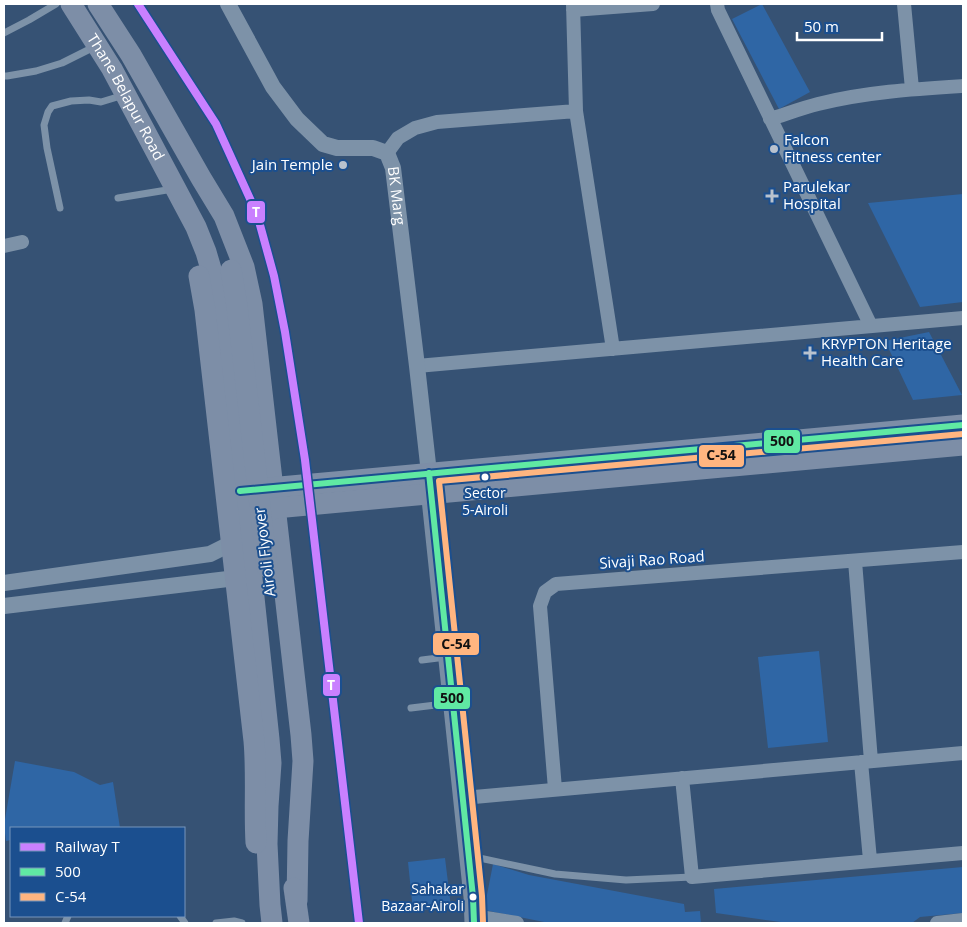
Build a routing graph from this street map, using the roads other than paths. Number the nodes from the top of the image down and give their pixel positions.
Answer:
1 (56, 4) edge
2 (71, 4) edge
3 (98, 4) edge
4 (228, 4) edge
5 (653, 4) edge
6 (717, 4) edge
7 (904, 4) edge
8 (573, 7) edge
9 (4, 33) edge
10 (97, 46) junction
11 (4, 76) edge
12 (963, 86) edge
13 (912, 89) junction
14 (125, 94) junction
15 (576, 111) junction
16 (770, 119) junction
17 (387, 153) junction
18 (201, 178) junction
19 (176, 190) junction
20 (118, 198) dead end
21 (60, 208) dead end
22 (22, 242) dead end
23 (4, 246) edge
24 (963, 318) edge
25 (871, 326) junction
26 (613, 349) junction
27 (417, 366) junction
28 (963, 424) edge
29 (963, 446) edge
30 (430, 484) junction
31 (240, 491) junction
32 (274, 498) junction
33 (246, 522) junction
34 (963, 552) edge
35 (854, 561) junction
36 (236, 578) junction
37 (4, 583) edge
38 (4, 606) edge
39 (448, 656) junction
40 (422, 660) dead end
41 (453, 703) junction
42 (412, 708) dead end
43 (963, 753) edge
44 (866, 762) junction
45 (682, 778) junction
46 (555, 789) junction
47 (463, 798) junction
48 (963, 853) edge
49 (469, 856) junction
50 (870, 860) junction
51 (692, 877) junction
52 (297, 901) junction
53 (271, 914) edge
54 (474, 920) edge
55 (963, 920) edge
56 (216, 923) edge
57 (242, 923) edge
58 (299, 923) edge
59 (517, 923) edge
60 (937, 923) edge

1 - 9 lane
2 - 10 main road, Thane Belapur Road
3 - 18 main road, Thane Belapur Road
4 - 17 street, BK Marg
5 - 8 street
6 - 16 street
7 - 13 street
8 - 15 street
10 - 11 lane
10 - 14 main road, Thane Belapur Road
12 - 13 street
13 - 16 street
14 - 19 main road, Thane Belapur Road
14 - 21 lane
15 - 17 street
15 - 26 street
16 - 25 street
17 - 27 street, BK Marg
18 - 32 main road
18 - 52 main road, Airoli Flyover, bridge
19 - 20 lane
19 - 31 main road
19 - 36 main road, bridge
22 - 23 street
24 - 25 street
25 - 26 street
26 - 27 street
27 - 30 street, BK Marg
28 - 30 main road
29 - 30 main road
30 - 32 main road
30 - 39 main road
31 - 32 main road
31 - 33 main road
32 - 33 main road
32 - 52 main road
33 - 37 street
33 - 53 main road
34 - 35 street, Sivaji Rao Road
35 - 44 street
35 - 46 street, Sivaji Rao Road
36 - 38 street
36 - 53 main road, bridge
39 - 40 lane
39 - 41 main road
41 - 42 lane
41 - 47 main road
43 - 44 street
44 - 45 street
44 - 50 street
45 - 46 street
45 - 51 street
46 - 47 street
47 - 49 main road
48 - 50 street
49 - 51 lane
49 - 54 main road
50 - 51 street
52 - 58 main road
54 - 59 street
55 - 60 street
56 - 57 lane

